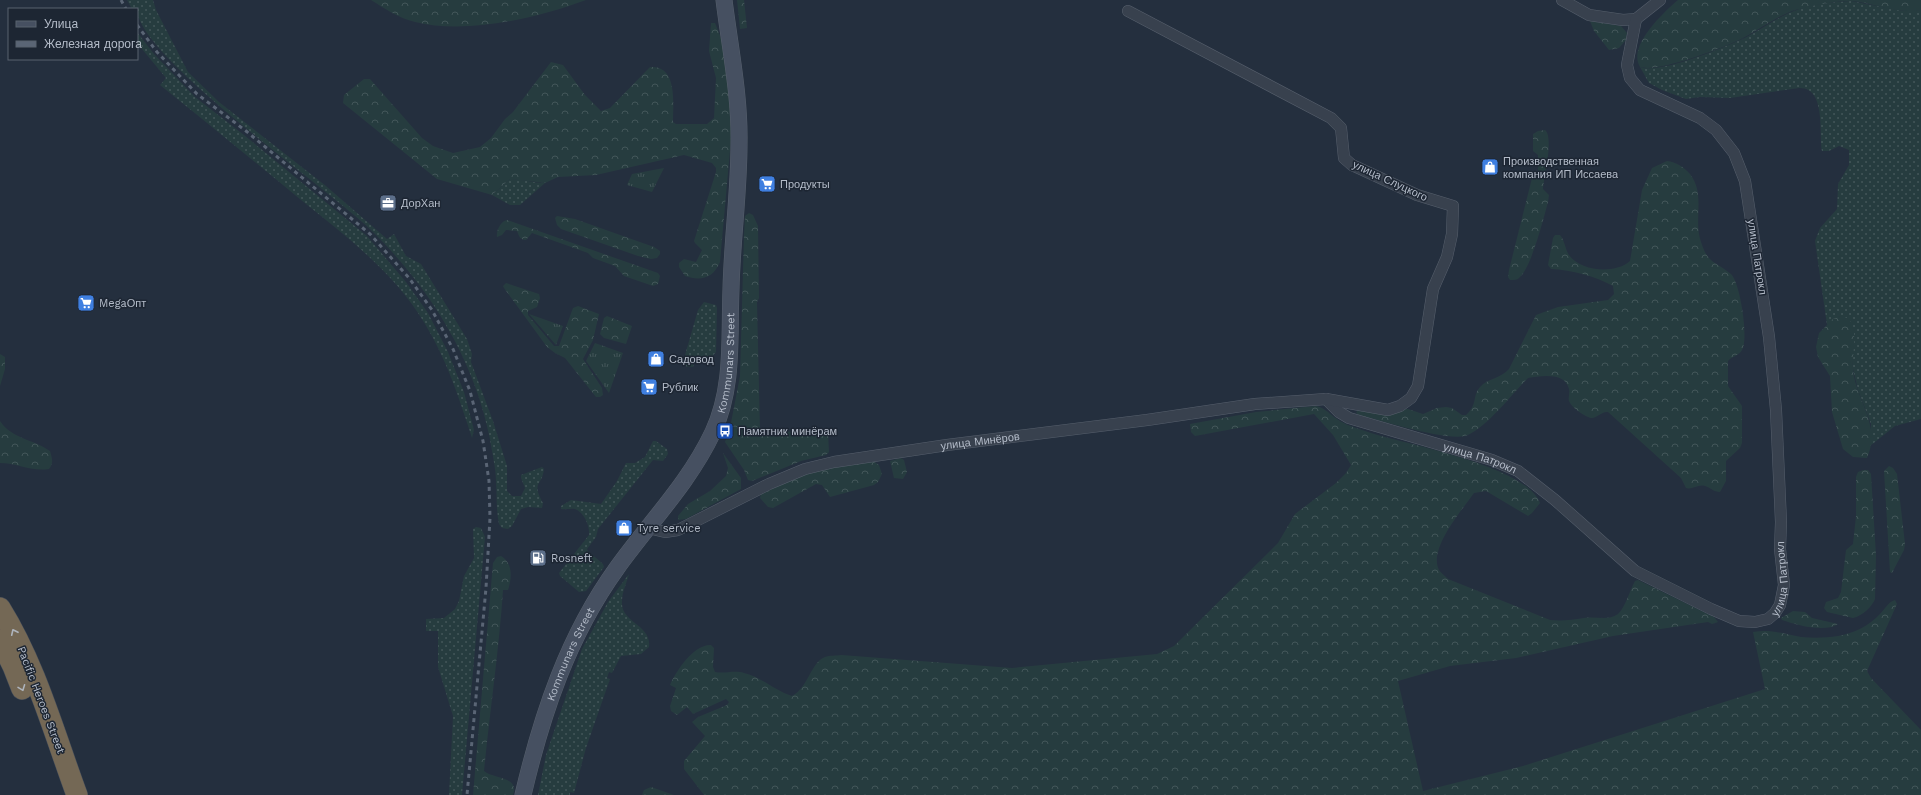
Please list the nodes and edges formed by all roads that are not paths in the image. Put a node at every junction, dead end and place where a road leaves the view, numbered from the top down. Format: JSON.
{"nodes":[{"id":1,"x":724,"y":0,"type":"edge"},
{"id":2,"x":1562,"y":0,"type":"edge"},
{"id":3,"x":1660,"y":0,"type":"edge"},
{"id":4,"x":1128,"y":11,"type":"dead end"},
{"id":5,"x":1636,"y":19,"type":"junction"},
{"id":6,"x":1418,"y":386,"type":"joint"},
{"id":7,"x":1326,"y":399,"type":"junction"},
{"id":8,"x":648,"y":528,"type":"junction"},
{"id":9,"x":0,"y":608,"type":"edge"},
{"id":10,"x":0,"y":640,"type":"edge"},
{"id":11,"x":63,"y":795,"type":"edge"},
{"id":12,"x":77,"y":795,"type":"edge"},
{"id":13,"x":523,"y":795,"type":"edge"}],
"edges":[{"from":1,"to":8,"type":"main road","name":"Kommunars Street"},
{"from":2,"to":5,"type":"street"},
{"from":3,"to":5,"type":"street"},
{"from":4,"to":6,"type":"street","name":"улица Слуцкого"},
{"from":5,"to":7,"type":"street","name":"улица Патрокл"},
{"from":6,"to":7,"type":"street","name":"улица Минёров"},
{"from":7,"to":8,"type":"street","name":"улица Минёров"},
{"from":8,"to":13,"type":"main road","name":"Kommunars Street"},
{"from":12,"to":9,"type":"highway","name":"Pacific Heroes Street","one_way":true},
{"from":10,"to":11,"type":"highway","name":"Pacific Heroes Street","one_way":true}]}
